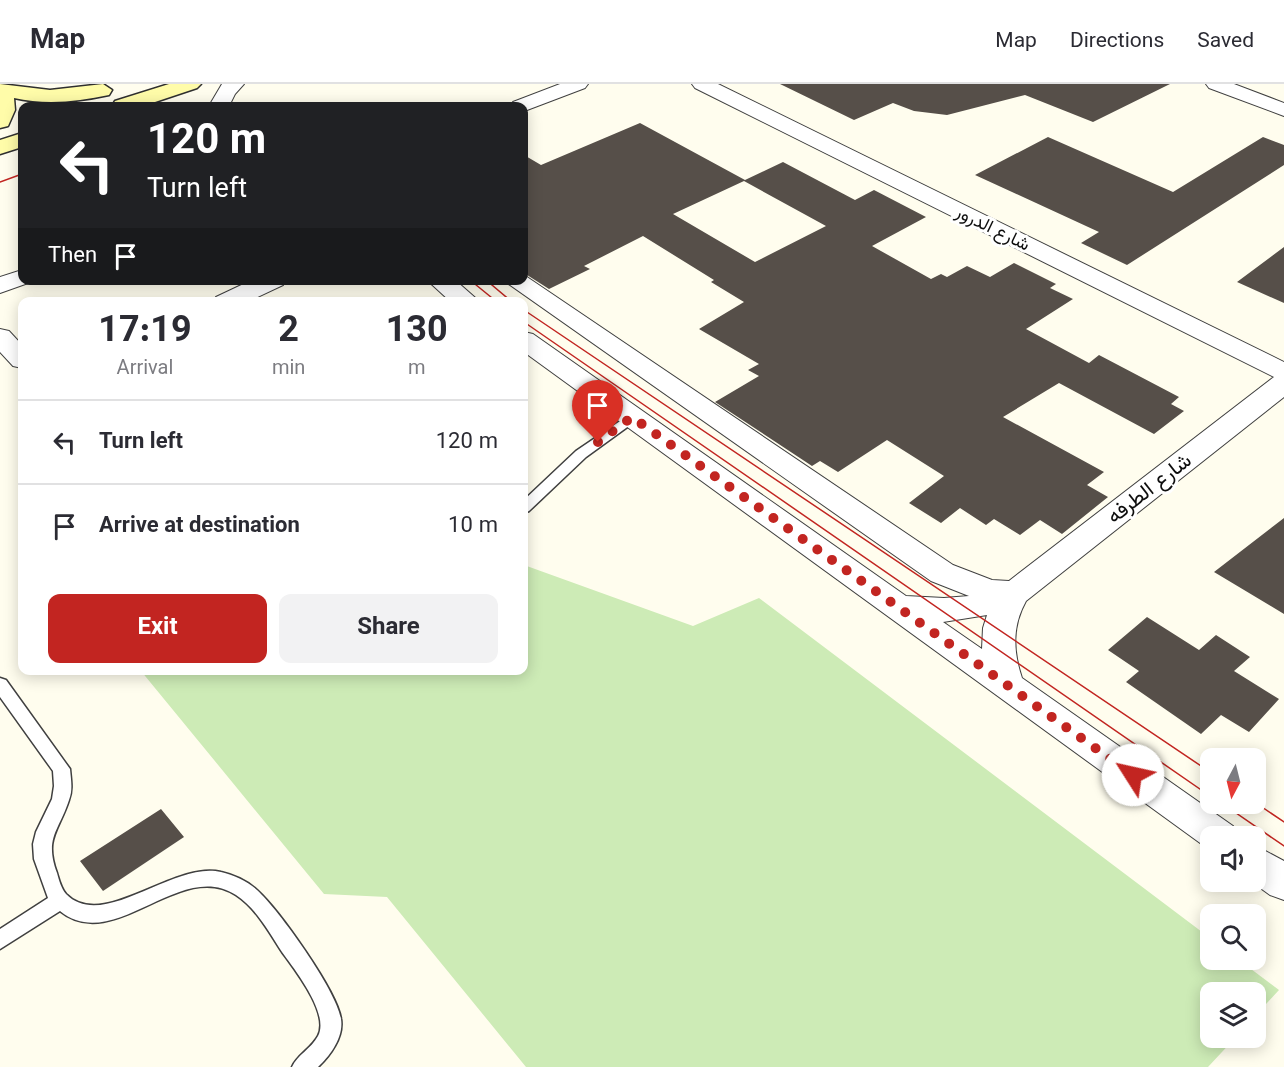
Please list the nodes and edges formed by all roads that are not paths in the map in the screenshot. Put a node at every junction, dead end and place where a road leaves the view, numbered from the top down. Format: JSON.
{"nodes":[{"id":1,"x":189,"y":84,"type":"edge"},
{"id":2,"x":234,"y":84,"type":"edge"},
{"id":3,"x":578,"y":84,"type":"edge"},
{"id":4,"x":702,"y":84,"type":"edge"},
{"id":5,"x":1216,"y":84,"type":"edge"},
{"id":6,"x":111,"y":87,"type":"edge"},
{"id":7,"x":0,"y":89,"type":"edge"},
{"id":8,"x":64,"y":102,"type":"edge"},
{"id":9,"x":135,"y":102,"type":"edge"},
{"id":10,"x":221,"y":102,"type":"edge"},
{"id":11,"x":528,"y":103,"type":"edge"},
{"id":12,"x":1284,"y":110,"type":"edge"},
{"id":13,"x":18,"y":117,"type":"edge"},
{"id":14,"x":0,"y":122,"type":"edge"},
{"id":15,"x":18,"y":141,"type":"edge"},
{"id":16,"x":0,"y":147,"type":"edge"},
{"id":17,"x":18,"y":279,"type":"edge"},
{"id":18,"x":263,"y":285,"type":"edge"},
{"id":19,"x":446,"y":285,"type":"edge"},
{"id":20,"x":522,"y":285,"type":"edge"},
{"id":21,"x":0,"y":286,"type":"edge"},
{"id":22,"x":236,"y":297,"type":"edge"},
{"id":23,"x":461,"y":297,"type":"edge"},
{"id":24,"x":0,"y":337,"type":"edge"},
{"id":25,"x":528,"y":343,"type":"edge"},
{"id":26,"x":18,"y":356,"type":"edge"},
{"id":27,"x":1284,"y":372,"type":"edge"},
{"id":28,"x":1284,"y":382,"type":"edge"},
{"id":29,"x":632,"y":417,"type":"junction"},
{"id":30,"x":528,"y":504,"type":"edge"},
{"id":31,"x":1015,"y":593,"type":"junction"},
{"id":32,"x":897,"y":607,"type":"junction"},
{"id":33,"x":0,"y":684,"type":"edge"},
{"id":34,"x":1008,"y":686,"type":"junction"},
{"id":35,"x":1205,"y":826,"type":"edge"},
{"id":36,"x":1266,"y":870,"type":"edge"},
{"id":37,"x":1284,"y":883,"type":"edge"},
{"id":38,"x":60,"y":900,"type":"junction"},
{"id":39,"x":0,"y":940,"type":"edge"},
{"id":40,"x":302,"y":1067,"type":"edge"}],
"edges":[{"from":1,"to":9,"type":"street"},
{"from":2,"to":10,"type":"street"},
{"from":3,"to":11,"type":"street"},
{"from":4,"to":27,"type":"street","name":"شارع الدرور"},
{"from":5,"to":12,"type":"street"},
{"from":6,"to":7,"type":"street"},
{"from":6,"to":8,"type":"street"},
{"from":7,"to":14,"type":"street"},
{"from":13,"to":14,"type":"street"},
{"from":15,"to":16,"type":"street"},
{"from":17,"to":21,"type":"street"},
{"from":18,"to":22,"type":"street"},
{"from":19,"to":23,"type":"street"},
{"from":20,"to":31,"type":"street"},
{"from":24,"to":26,"type":"street"},
{"from":25,"to":29,"type":"street"},
{"from":28,"to":31,"type":"street","name":"شارع الطرفه"},
{"from":29,"to":30,"type":"lane"},
{"from":29,"to":32,"type":"street"},
{"from":31,"to":32,"type":"street","name":"شارع الطرفه"},
{"from":31,"to":34,"type":"street","name":"شارع الطرفه"},
{"from":32,"to":34,"type":"street"},
{"from":33,"to":38,"type":"lane"},
{"from":34,"to":35,"type":"street"},
{"from":36,"to":37,"type":"street"},
{"from":38,"to":39,"type":"lane"},
{"from":38,"to":40,"type":"lane"}]}
